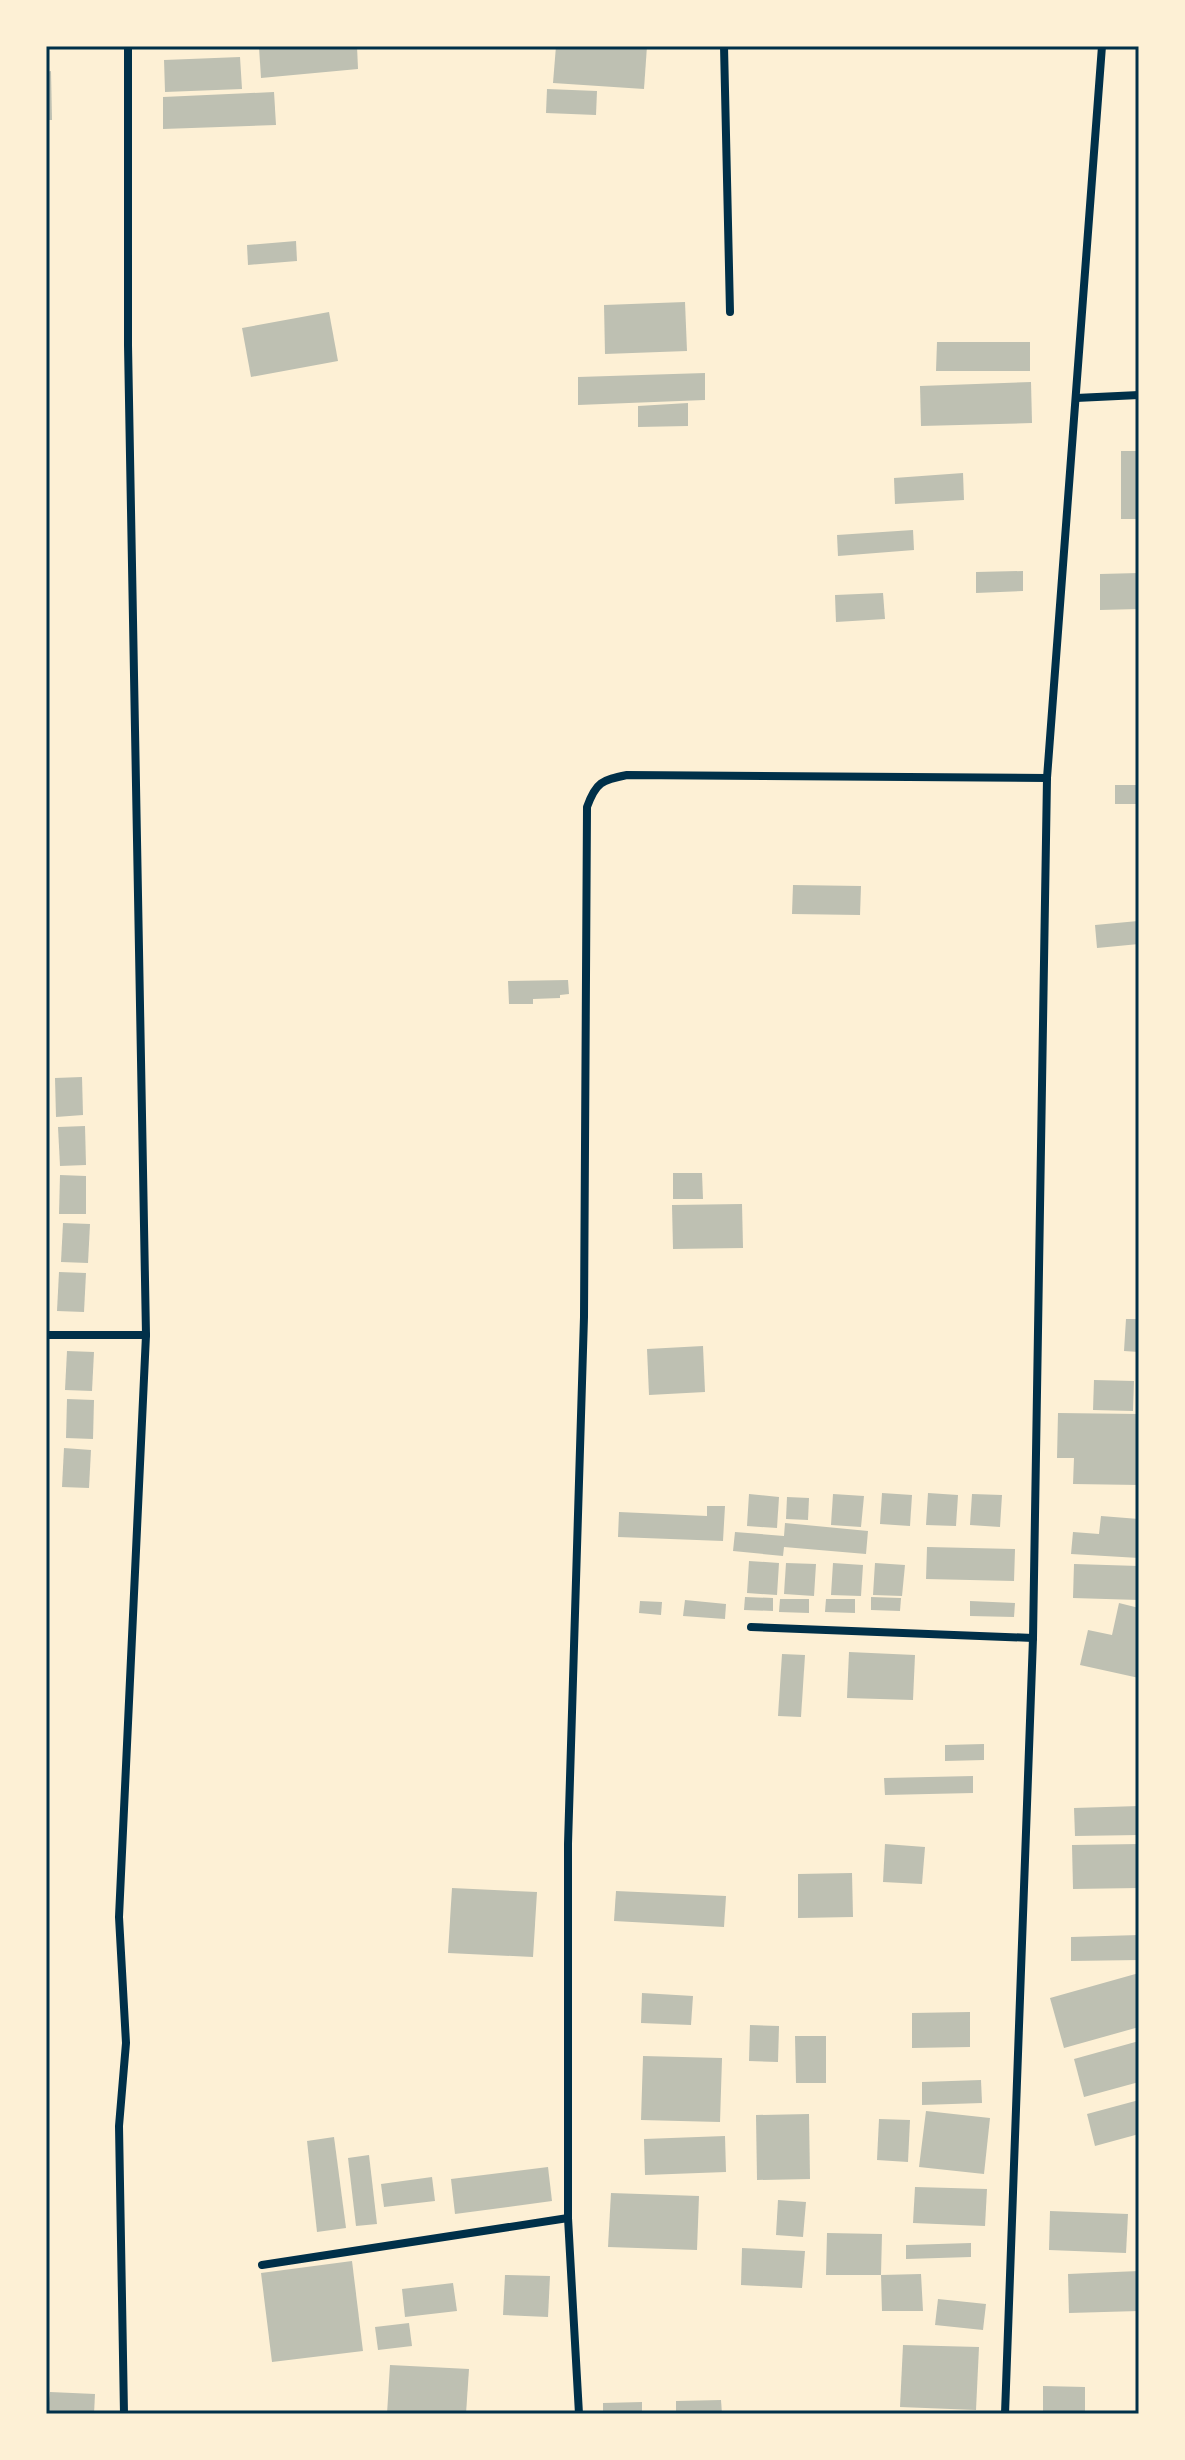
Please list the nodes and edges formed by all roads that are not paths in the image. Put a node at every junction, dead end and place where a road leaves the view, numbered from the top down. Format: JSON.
{"nodes":[{"id":1,"x":128,"y":46,"type":"edge"},
{"id":2,"x":724,"y":46,"type":"edge"},
{"id":3,"x":1102,"y":46,"type":"edge"},
{"id":4,"x":730,"y":312,"type":"dead end"},
{"id":5,"x":1139,"y":395,"type":"edge"},
{"id":6,"x":1076,"y":398,"type":"junction"},
{"id":7,"x":1047,"y":778,"type":"junction"},
{"id":8,"x":46,"y":1335,"type":"edge"},
{"id":9,"x":146,"y":1335,"type":"junction"},
{"id":10,"x":751,"y":1627,"type":"dead end"},
{"id":11,"x":1033,"y":1638,"type":"junction"},
{"id":12,"x":568,"y":2218,"type":"junction"},
{"id":13,"x":262,"y":2265,"type":"dead end"},
{"id":14,"x":124,"y":2414,"type":"edge"},
{"id":15,"x":579,"y":2414,"type":"edge"},
{"id":16,"x":1005,"y":2414,"type":"edge"}],
"edges":[{"from":1,"to":9,"type":"street"},
{"from":2,"to":4,"type":"street"},
{"from":3,"to":6,"type":"street"},
{"from":5,"to":6,"type":"street"},
{"from":6,"to":7,"type":"street"},
{"from":7,"to":11,"type":"street"},
{"from":7,"to":12,"type":"street"},
{"from":8,"to":9,"type":"street"},
{"from":9,"to":14,"type":"street"},
{"from":10,"to":11,"type":"street"},
{"from":11,"to":16,"type":"street"},
{"from":12,"to":13,"type":"street"},
{"from":12,"to":15,"type":"street"}]}
